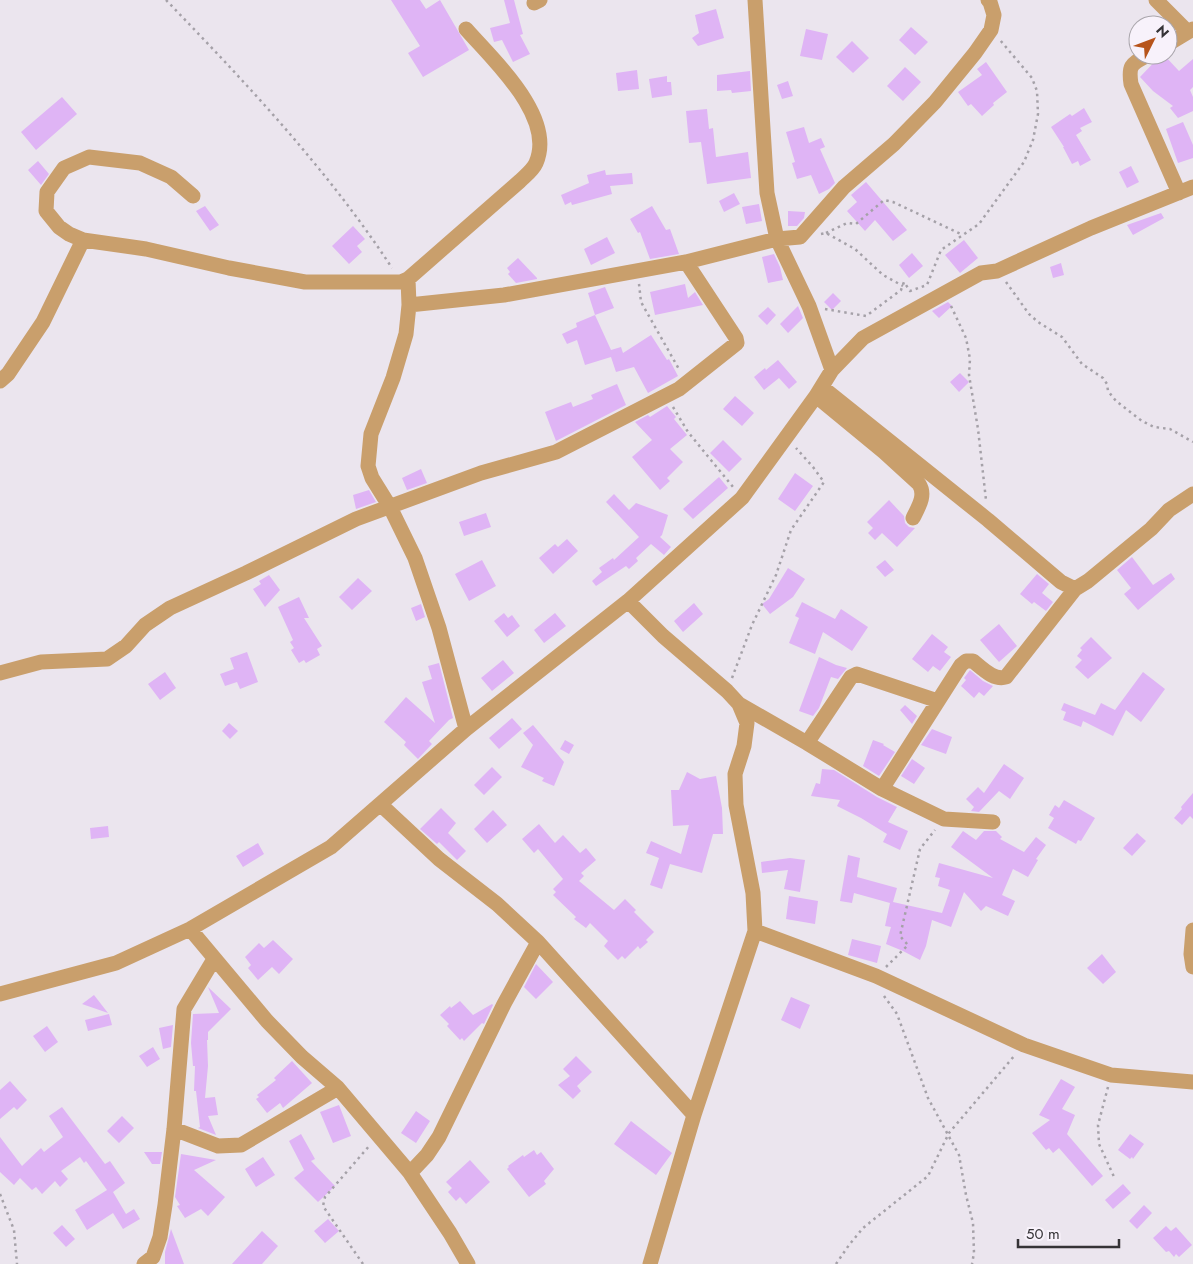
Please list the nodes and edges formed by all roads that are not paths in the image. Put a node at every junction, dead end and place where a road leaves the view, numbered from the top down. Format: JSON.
{"nodes":[{"id":1,"x":755,"y":0,"type":"edge"},
{"id":2,"x":988,"y":0,"type":"edge"},
{"id":3,"x":1156,"y":0,"type":"edge"},
{"id":4,"x":466,"y":29,"type":"dead end"},
{"id":5,"x":1191,"y":30,"type":"edge"},
{"id":6,"x":1178,"y":38,"type":"edge"},
{"id":7,"x":1132,"y":65,"type":"edge"},
{"id":8,"x":1186,"y":190,"type":"edge"},
{"id":9,"x":193,"y":196,"type":"dead end"},
{"id":10,"x":777,"y":239,"type":"junction"},
{"id":11,"x":83,"y":240,"type":"junction"},
{"id":12,"x":686,"y":262,"type":"junction"},
{"id":13,"x":405,"y":280,"type":"junction"},
{"id":14,"x":409,"y":305,"type":"junction"},
{"id":15,"x":832,"y":370,"type":"junction"},
{"id":16,"x":0,"y":381,"type":"edge"},
{"id":17,"x":819,"y":392,"type":"junction"},
{"id":18,"x":1193,"y":494,"type":"edge"},
{"id":19,"x":390,"y":507,"type":"junction"},
{"id":20,"x":914,"y":518,"type":"dead end"},
{"id":21,"x":1075,"y":589,"type":"junction"},
{"id":22,"x":628,"y":601,"type":"junction"},
{"id":23,"x":0,"y":673,"type":"edge"},
{"id":24,"x":938,"y":701,"type":"junction"},
{"id":25,"x":739,"y":704,"type":"junction"},
{"id":26,"x":466,"y":729,"type":"junction"},
{"id":27,"x":808,"y":743,"type":"junction"},
{"id":28,"x":882,"y":789,"type":"junction"},
{"id":29,"x":380,"y":804,"type":"junction"},
{"id":30,"x":993,"y":822,"type":"dead end"},
{"id":31,"x":190,"y":929,"type":"junction"},
{"id":32,"x":1193,"y":930,"type":"edge"},
{"id":33,"x":755,"y":931,"type":"junction"},
{"id":34,"x":538,"y":942,"type":"junction"},
{"id":35,"x":214,"y":959,"type":"junction"},
{"id":36,"x":1193,"y":967,"type":"edge"},
{"id":37,"x":0,"y":994,"type":"edge"},
{"id":38,"x":1193,"y":1082,"type":"edge"},
{"id":39,"x":338,"y":1088,"type":"junction"},
{"id":40,"x":694,"y":1115,"type":"junction"},
{"id":41,"x":174,"y":1129,"type":"junction"},
{"id":42,"x":410,"y":1173,"type":"junction"},
{"id":43,"x":144,"y":1264,"type":"edge"},
{"id":44,"x":468,"y":1264,"type":"edge"},
{"id":45,"x":650,"y":1264,"type":"edge"}],
"edges":[{"from":1,"to":10,"type":"street"},
{"from":2,"to":10,"type":"street"},
{"from":3,"to":5,"type":"street"},
{"from":4,"to":13,"type":"street"},
{"from":5,"to":6,"type":"street"},
{"from":7,"to":8,"type":"street"},
{"from":8,"to":15,"type":"street"},
{"from":9,"to":11,"type":"street"},
{"from":10,"to":12,"type":"street"},
{"from":10,"to":15,"type":"street"},
{"from":11,"to":13,"type":"street"},
{"from":11,"to":16,"type":"street"},
{"from":12,"to":14,"type":"street"},
{"from":12,"to":19,"type":"street"},
{"from":13,"to":14,"type":"street"},
{"from":14,"to":19,"type":"street"},
{"from":15,"to":17,"type":"street"},
{"from":17,"to":20,"type":"street"},
{"from":17,"to":21,"type":"street"},
{"from":17,"to":22,"type":"street"},
{"from":18,"to":21,"type":"street"},
{"from":19,"to":23,"type":"street"},
{"from":19,"to":26,"type":"street"},
{"from":21,"to":24,"type":"street"},
{"from":22,"to":25,"type":"street"},
{"from":22,"to":26,"type":"street"},
{"from":24,"to":27,"type":"street"},
{"from":24,"to":28,"type":"street"},
{"from":25,"to":27,"type":"street"},
{"from":25,"to":33,"type":"street"},
{"from":26,"to":29,"type":"street"},
{"from":27,"to":28,"type":"street"},
{"from":28,"to":30,"type":"street"},
{"from":29,"to":31,"type":"street"},
{"from":29,"to":34,"type":"street"},
{"from":31,"to":35,"type":"street"},
{"from":31,"to":37,"type":"street"},
{"from":32,"to":36,"type":"street"},
{"from":33,"to":38,"type":"street"},
{"from":33,"to":40,"type":"street"},
{"from":34,"to":40,"type":"street"},
{"from":34,"to":42,"type":"street"},
{"from":35,"to":39,"type":"street"},
{"from":35,"to":41,"type":"street"},
{"from":39,"to":41,"type":"street"},
{"from":39,"to":42,"type":"street"},
{"from":40,"to":45,"type":"street"},
{"from":41,"to":43,"type":"street"},
{"from":42,"to":44,"type":"street"}]}
